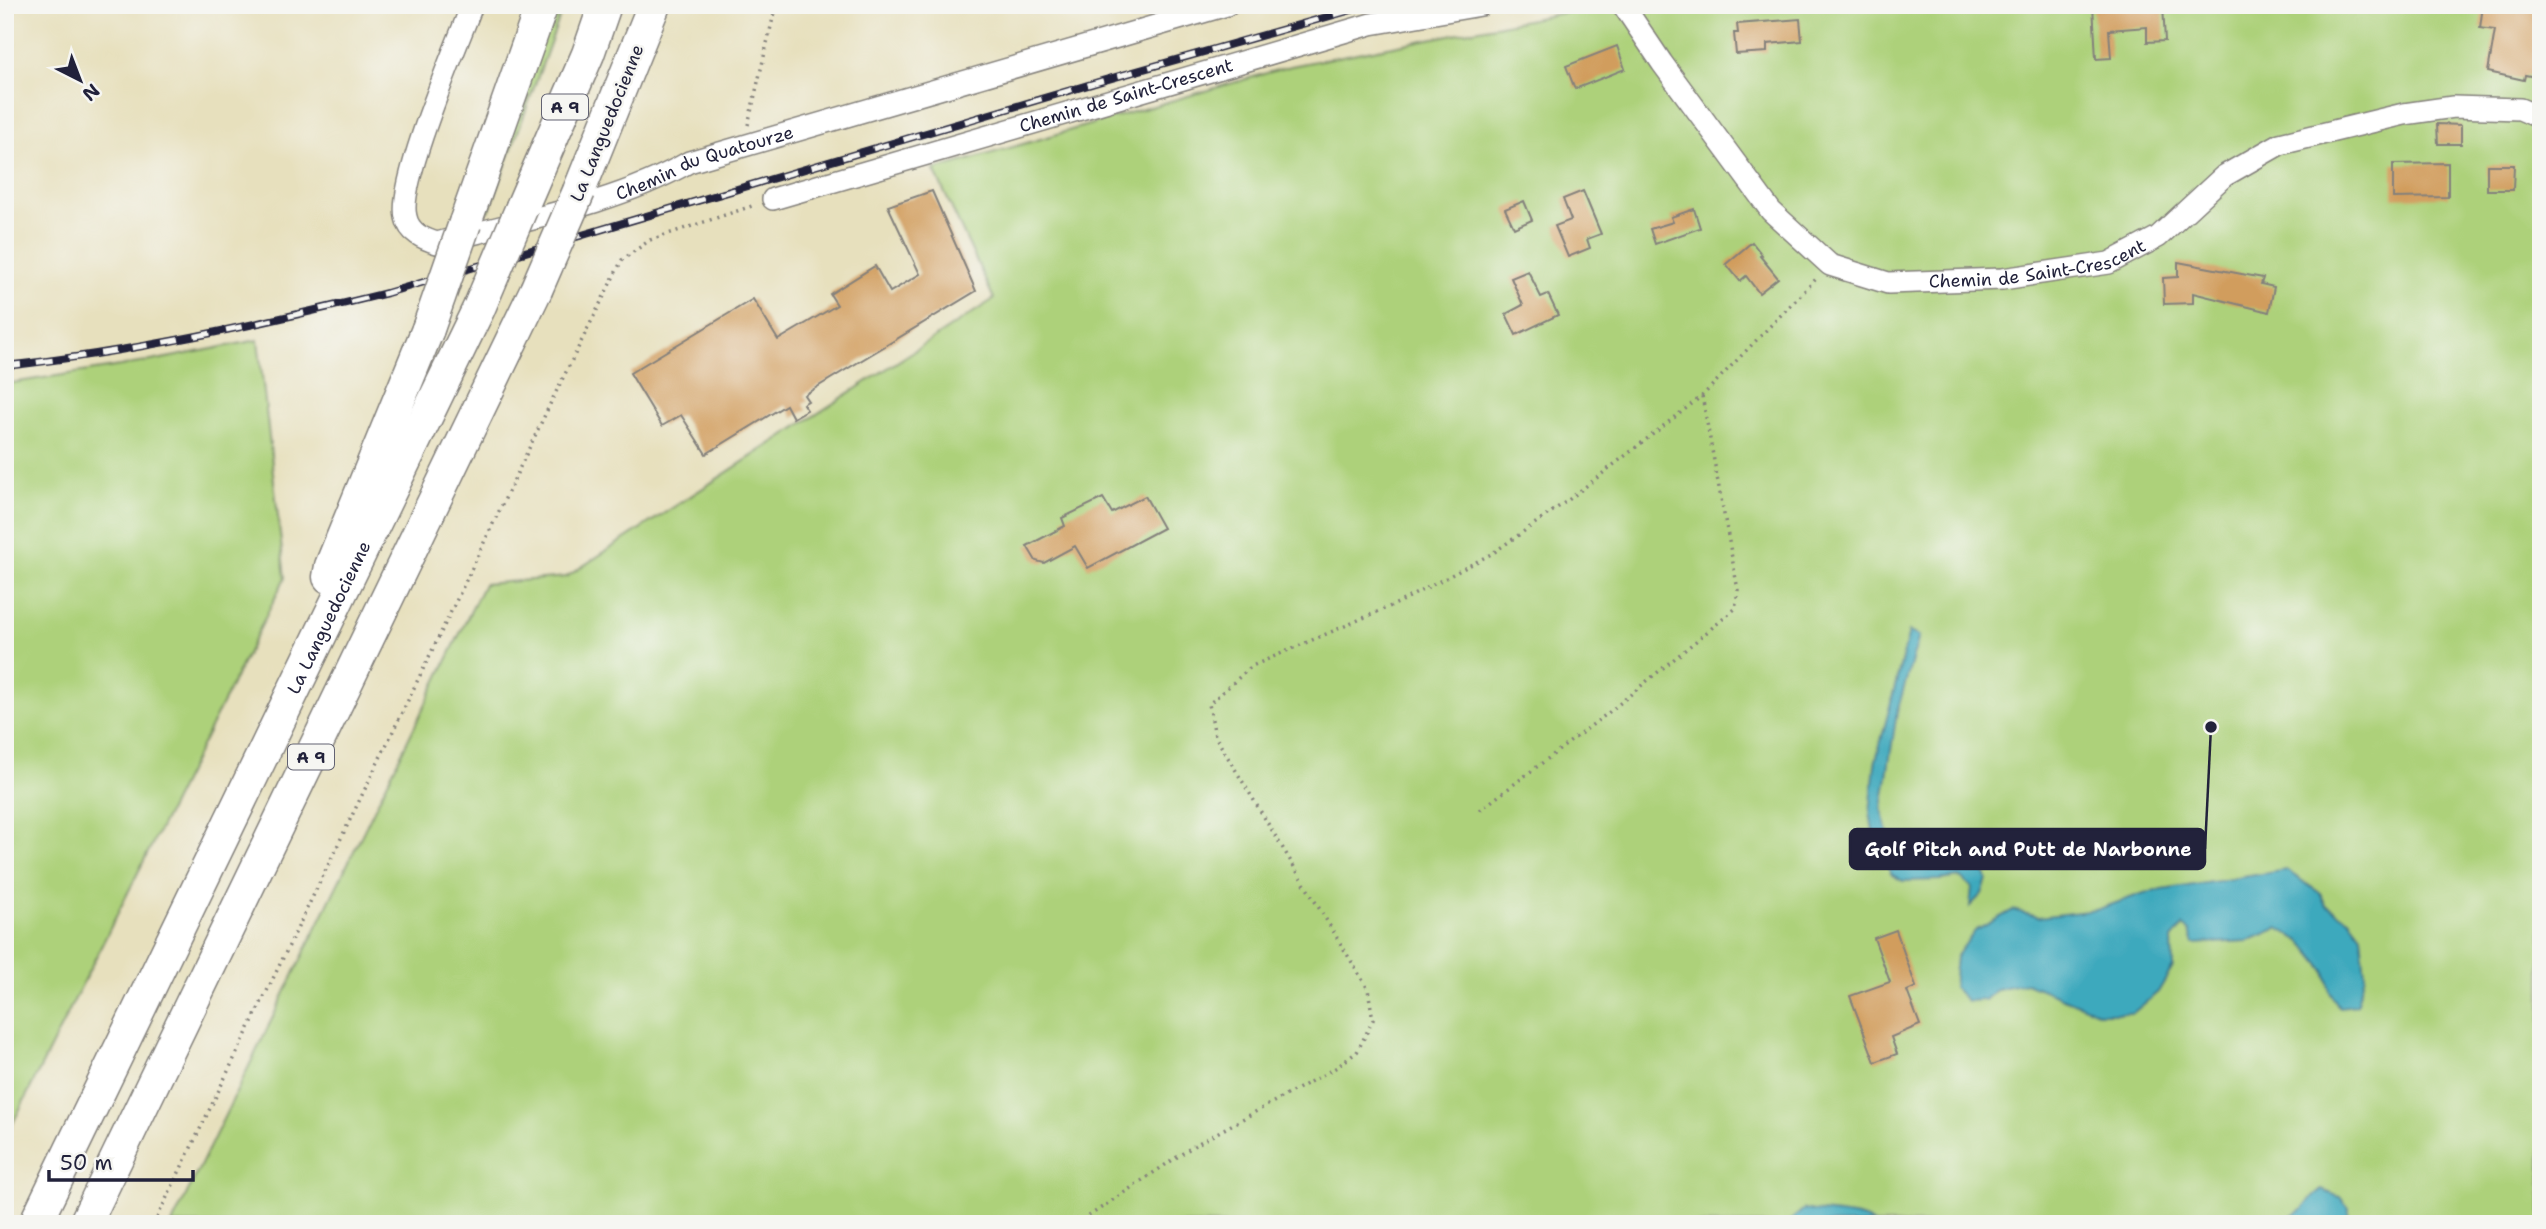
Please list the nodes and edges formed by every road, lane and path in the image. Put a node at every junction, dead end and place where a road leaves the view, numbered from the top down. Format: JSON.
{"nodes":[{"id":1,"x":472,"y":5,"type":"edge"},
{"id":2,"x":542,"y":5,"type":"edge"},
{"id":3,"x":605,"y":5,"type":"edge"},
{"id":4,"x":654,"y":5,"type":"edge"},
{"id":5,"x":776,"y":5,"type":"edge"},
{"id":6,"x":1227,"y":5,"type":"edge"},
{"id":7,"x":1481,"y":5,"type":"edge"},
{"id":8,"x":1623,"y":5,"type":"edge"},
{"id":9,"x":2541,"y":118,"type":"edge"},
{"id":10,"x":748,"y":145,"type":"junction"},
{"id":11,"x":774,"y":198,"type":"joint"},
{"id":12,"x":1830,"y":265,"type":"junction"},
{"id":13,"x":1702,"y":396,"type":"junction"},
{"id":14,"x":317,"y":640,"type":"junction"},
{"id":15,"x":1480,"y":810,"type":"dead end"},
{"id":16,"x":35,"y":1224,"type":"edge"},
{"id":17,"x":85,"y":1224,"type":"edge"},
{"id":18,"x":154,"y":1224,"type":"edge"},
{"id":19,"x":1077,"y":1224,"type":"edge"}],
"edges":[{"from":1,"to":10,"type":"street","name":"Chemin du Quatourze"},
{"from":2,"to":14,"type":"highway","bridge":true},
{"from":3,"to":14,"type":"highway","name":"La Languedocienne","number":"A 9","bridge":true},
{"from":4,"to":17,"type":"highway","name":"La Languedocienne","number":"A 9","bridge":true},
{"from":5,"to":10,"type":"path"},
{"from":6,"to":10,"type":"street","name":"Chemin du Quatourze"},
{"from":7,"to":11,"type":"street","name":"Chemin de Saint-Crescent"},
{"from":8,"to":12,"type":"street","name":"Chemin de Saint-Crescent"},
{"from":9,"to":12,"type":"street","name":"Chemin de Saint-Crescent"},
{"from":11,"to":18,"type":"path"},
{"from":12,"to":13,"type":"path"},
{"from":13,"to":15,"type":"path"},
{"from":13,"to":19,"type":"path"},
{"from":14,"to":16,"type":"highway","name":"La Languedocienne","number":"A 9"}]}
